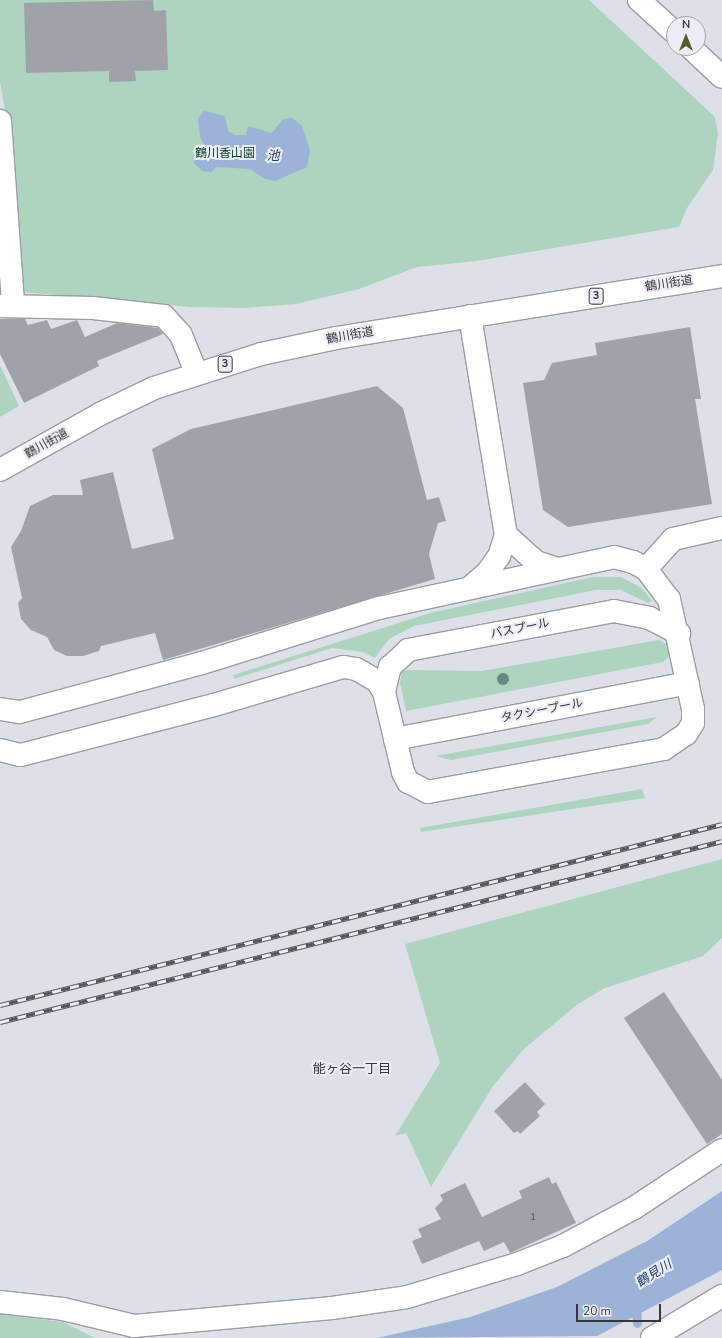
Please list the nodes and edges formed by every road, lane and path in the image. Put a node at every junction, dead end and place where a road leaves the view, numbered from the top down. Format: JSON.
{"nodes":[{"id":1,"x":639,"y":0,"type":"edge"},
{"id":2,"x":666,"y":25,"type":"edge"},
{"id":3,"x":700,"y":56,"type":"edge"},
{"id":4,"x":722,"y":77,"type":"edge"},
{"id":5,"x":0,"y":121,"type":"edge"},
{"id":6,"x":2,"y":181,"type":"edge"},
{"id":7,"x":722,"y":276,"type":"edge"},
{"id":8,"x":6,"y":305,"type":"edge"},
{"id":9,"x":470,"y":316,"type":"junction"},
{"id":10,"x":196,"y":372,"type":"junction"},
{"id":11,"x":0,"y":470,"type":"edge"},
{"id":12,"x":722,"y":528,"type":"edge"},
{"id":13,"x":506,"y":535,"type":"junction"},
{"id":14,"x":556,"y":568,"type":"junction"},
{"id":15,"x":646,"y":569,"type":"junction"},
{"id":16,"x":472,"y":586,"type":"junction"},
{"id":17,"x":679,"y":633,"type":"junction"},
{"id":18,"x":688,"y":683,"type":"junction"},
{"id":19,"x":384,"y":692,"type":"junction"},
{"id":20,"x":0,"y":709,"type":"edge"},
{"id":21,"x":395,"y":739,"type":"junction"},
{"id":22,"x":0,"y":750,"type":"edge"},
{"id":23,"x":722,"y":1150,"type":"edge"},
{"id":24,"x":722,"y":1296,"type":"edge"},
{"id":25,"x":0,"y":1302,"type":"edge"},
{"id":26,"x":147,"y":1332,"type":"edge"},
{"id":27,"x":652,"y":1338,"type":"edge"}],
"edges":[{"from":1,"to":2,"type":"street"},
{"from":3,"to":4,"type":"street"},
{"from":5,"to":6,"type":"street"},
{"from":6,"to":8,"type":"street"},
{"from":7,"to":9,"type":"street","name":"鶴川街道","number":"3"},
{"from":8,"to":10,"type":"street"},
{"from":9,"to":10,"type":"street","name":"鶴川街道","number":"3"},
{"from":9,"to":13,"type":"street"},
{"from":10,"to":11,"type":"street","name":"鶴川街道","number":"3"},
{"from":12,"to":15,"type":"street"},
{"from":13,"to":14,"type":"street"},
{"from":13,"to":16,"type":"street"},
{"from":14,"to":15,"type":"street"},
{"from":14,"to":16,"type":"street"},
{"from":15,"to":17,"type":"street"},
{"from":16,"to":20,"type":"street"},
{"from":17,"to":18,"type":"street"},
{"from":17,"to":19,"type":"street","name":"バスプール"},
{"from":18,"to":21,"type":"street","name":"タクシープール"},
{"from":18,"to":21,"type":"street"},
{"from":19,"to":21,"type":"street"},
{"from":19,"to":22,"type":"street"},
{"from":23,"to":26,"type":"street"},
{"from":24,"to":27,"type":"street"},
{"from":25,"to":26,"type":"street"}]}
